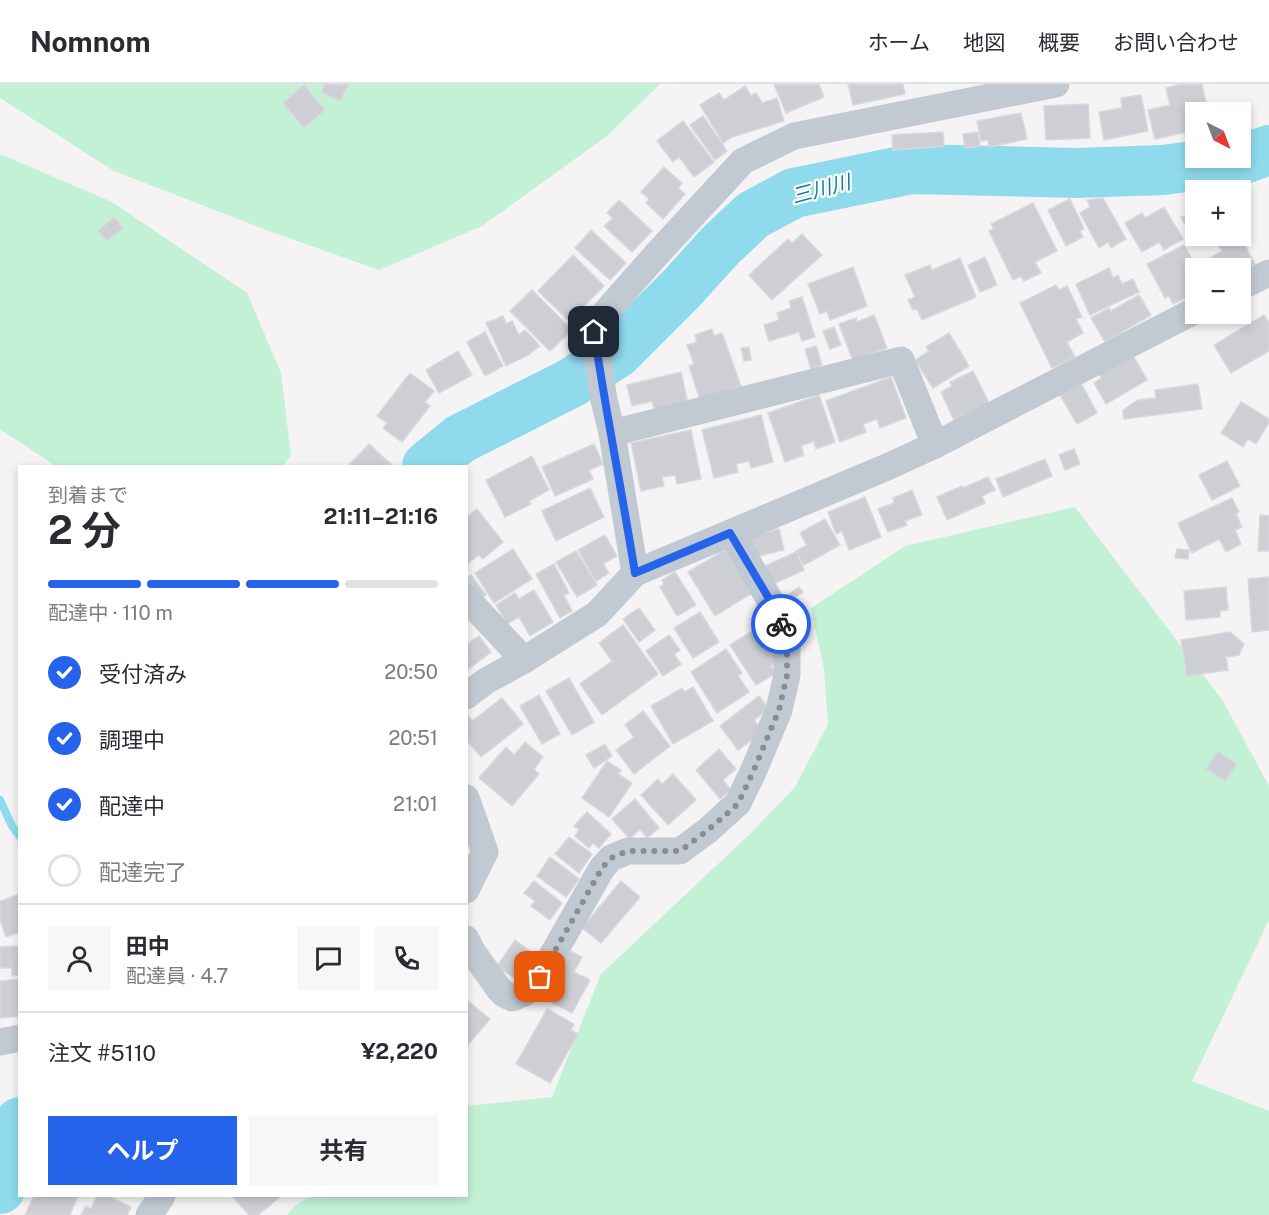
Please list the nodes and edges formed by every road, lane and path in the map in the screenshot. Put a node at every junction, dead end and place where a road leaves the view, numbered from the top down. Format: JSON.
{"nodes":[{"id":1,"x":1056,"y":84,"type":"edge"},
{"id":2,"x":988,"y":90,"type":"edge"},
{"id":3,"x":1269,"y":273,"type":"edge"},
{"id":4,"x":1251,"y":282,"type":"edge"},
{"id":5,"x":1185,"y":316,"type":"edge"},
{"id":6,"x":612,"y":433,"type":"junction"},
{"id":7,"x":935,"y":445,"type":"junction"},
{"id":8,"x":730,"y":533,"type":"junction"},
{"id":9,"x":635,"y":573,"type":"junction"},
{"id":10,"x":468,"y":600,"type":"edge"},
{"id":11,"x":524,"y":660,"type":"junction"},
{"id":12,"x":468,"y":694,"type":"edge"},
{"id":13,"x":468,"y":804,"type":"edge"},
{"id":14,"x":468,"y":886,"type":"edge"},
{"id":15,"x":468,"y":943,"type":"edge"},
{"id":16,"x":161,"y":1197,"type":"edge"},
{"id":17,"x":149,"y":1215,"type":"edge"}],
"edges":[{"from":1,"to":2,"type":"street"},
{"from":2,"to":6,"type":"street"},
{"from":3,"to":4,"type":"street"},
{"from":5,"to":7,"type":"street"},
{"from":6,"to":7,"type":"street"},
{"from":6,"to":9,"type":"street"},
{"from":7,"to":8,"type":"street"},
{"from":8,"to":9,"type":"street"},
{"from":8,"to":15,"type":"street"},
{"from":9,"to":11,"type":"street"},
{"from":10,"to":11,"type":"street"},
{"from":11,"to":12,"type":"street"},
{"from":13,"to":14,"type":"street"},
{"from":16,"to":17,"type":"street"}]}
